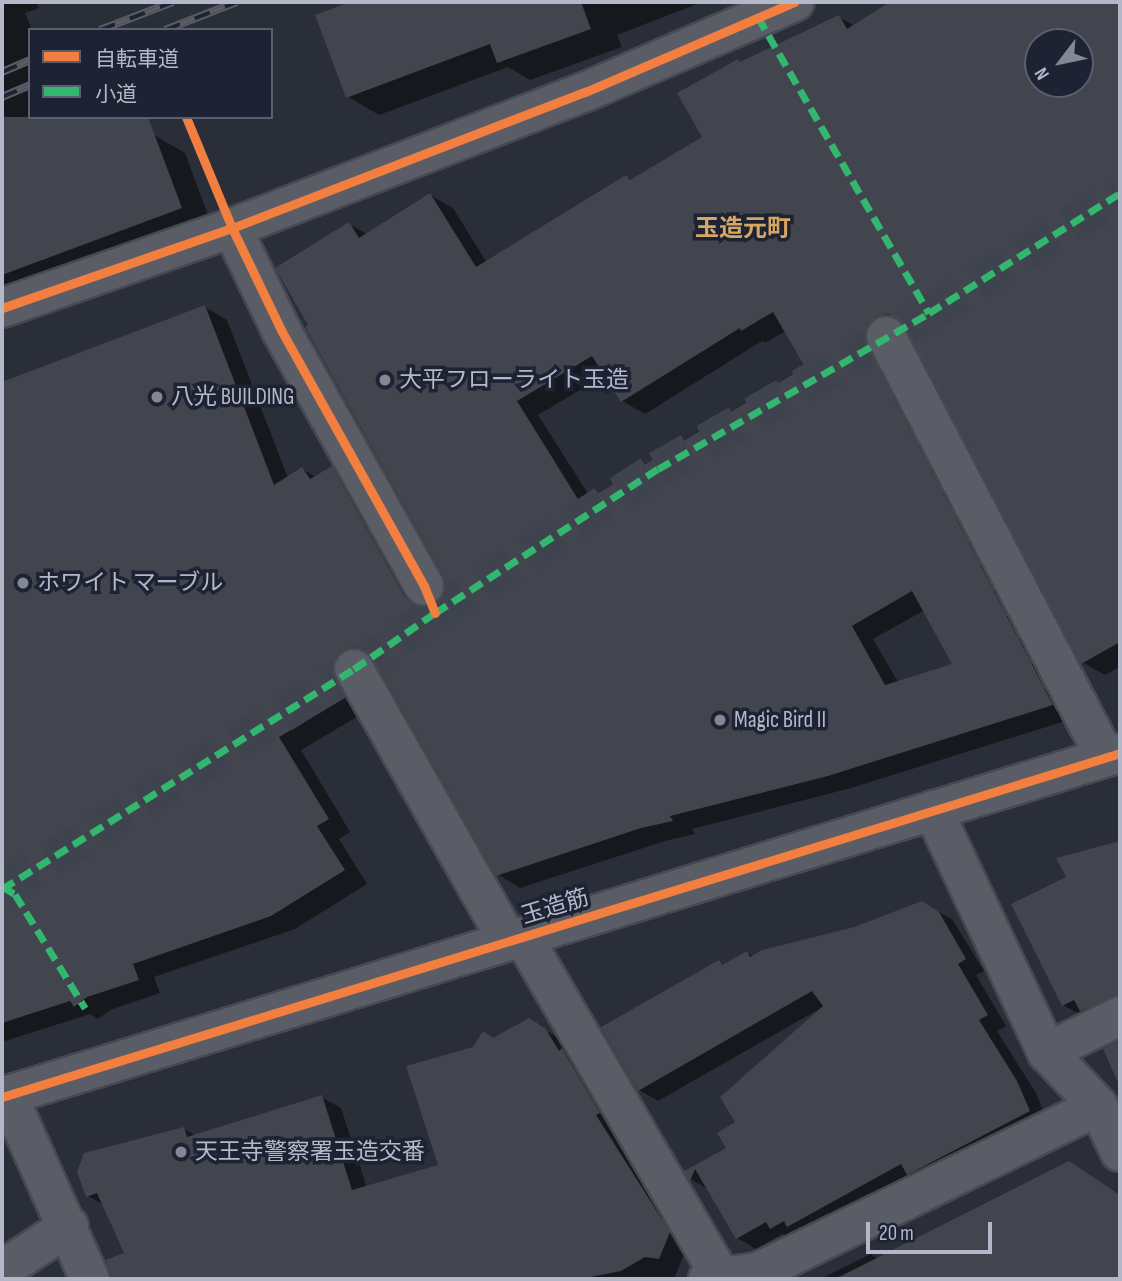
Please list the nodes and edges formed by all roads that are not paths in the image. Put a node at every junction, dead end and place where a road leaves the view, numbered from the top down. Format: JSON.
{"nodes":[{"id":1,"x":794,"y":2,"type":"edge"},
{"id":2,"x":232,"y":228,"type":"junction"},
{"id":3,"x":2,"y":308,"type":"edge"},
{"id":4,"x":887,"y":336,"type":"dead end"},
{"id":5,"x":424,"y":586,"type":"tunnel mouth"},
{"id":6,"x":354,"y":669,"type":"dead end"},
{"id":7,"x":1113,"y":755,"type":"edge"},
{"id":8,"x":933,"y":810,"type":"junction"},
{"id":9,"x":516,"y":939,"type":"junction"},
{"id":10,"x":1120,"y":1016,"type":"edge"},
{"id":11,"x":1047,"y":1052,"type":"junction"},
{"id":12,"x":5,"y":1097,"type":"edge"},
{"id":13,"x":1098,"y":1105,"type":"junction"},
{"id":14,"x":1120,"y":1152,"type":"edge"},
{"id":15,"x":69,"y":1226,"type":"junction"},
{"id":16,"x":2,"y":1270,"type":"edge"},
{"id":17,"x":90,"y":1279,"type":"edge"},
{"id":18,"x":717,"y":1279,"type":"edge"}],
"edges":[{"from":1,"to":2,"type":"street"},
{"from":2,"to":3,"type":"street"},
{"from":2,"to":5,"type":"street"},
{"from":4,"to":7,"type":"street"},
{"from":6,"to":9,"type":"street"},
{"from":7,"to":8,"type":"street","name":"玉造筋"},
{"from":8,"to":9,"type":"street","name":"玉造筋"},
{"from":8,"to":11,"type":"street"},
{"from":9,"to":12,"type":"street","name":"玉造筋"},
{"from":9,"to":18,"type":"street"},
{"from":10,"to":11,"type":"street"},
{"from":11,"to":13,"type":"street"},
{"from":12,"to":15,"type":"street"},
{"from":13,"to":14,"type":"street"},
{"from":13,"to":18,"type":"street"},
{"from":15,"to":16,"type":"street"},
{"from":15,"to":17,"type":"street"}]}
